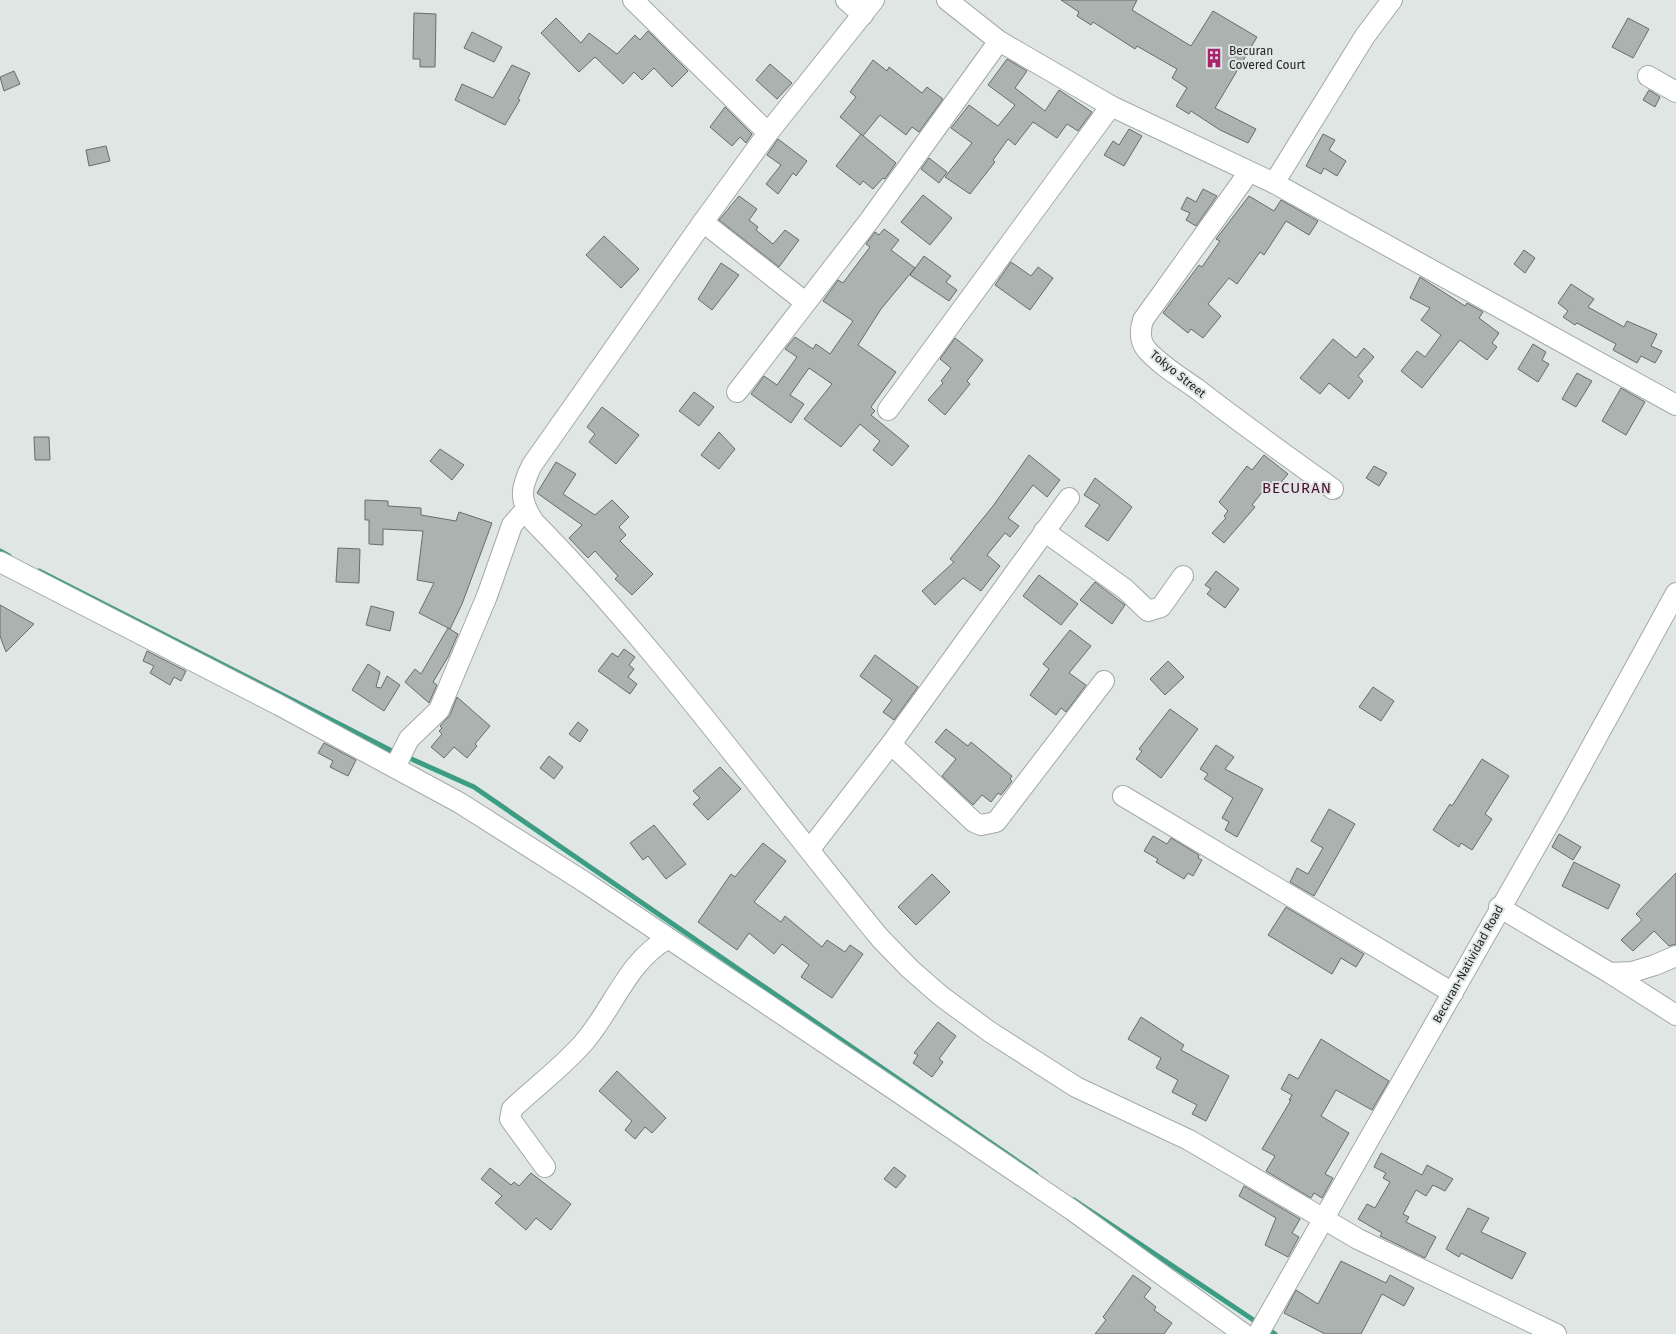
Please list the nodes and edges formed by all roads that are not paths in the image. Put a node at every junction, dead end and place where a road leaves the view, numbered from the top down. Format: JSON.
{"nodes":[{"id":1,"x":633,"y":0,"type":"edge"},
{"id":2,"x":846,"y":0,"type":"edge"},
{"id":3,"x":947,"y":0,"type":"edge"},
{"id":4,"x":1392,"y":0,"type":"edge"},
{"id":5,"x":868,"y":8,"type":"edge"},
{"id":6,"x":999,"y":41,"type":"junction"},
{"id":7,"x":1648,"y":76,"type":"dead end"},
{"id":8,"x":1676,"y":92,"type":"edge"},
{"id":9,"x":1111,"y":106,"type":"junction"},
{"id":10,"x":768,"y":133,"type":"junction"},
{"id":11,"x":1249,"y":172,"type":"junction"},
{"id":12,"x":1274,"y":183,"type":"junction"},
{"id":13,"x":703,"y":222,"type":"junction"},
{"id":14,"x":805,"y":302,"type":"junction"},
{"id":15,"x":737,"y":392,"type":"dead end"},
{"id":16,"x":1676,"y":405,"type":"edge"},
{"id":17,"x":888,"y":410,"type":"dead end"},
{"id":18,"x":1333,"y":489,"type":"dead end"},
{"id":19,"x":1070,"y":498,"type":"dead end"},
{"id":20,"x":526,"y":509,"type":"junction"},
{"id":21,"x":1044,"y":531,"type":"junction"},
{"id":22,"x":0,"y":562,"type":"edge"},
{"id":23,"x":1183,"y":576,"type":"dead end"},
{"id":24,"x":1676,"y":593,"type":"edge"},
{"id":25,"x":1104,"y":681,"type":"dead end"},
{"id":26,"x":891,"y":744,"type":"junction"},
{"id":27,"x":395,"y":767,"type":"junction"},
{"id":28,"x":1123,"y":796,"type":"dead end"},
{"id":29,"x":810,"y":849,"type":"junction"},
{"id":30,"x":1499,"y":907,"type":"junction"},
{"id":31,"x":667,"y":938,"type":"junction"},
{"id":32,"x":1676,"y":956,"type":"edge"},
{"id":33,"x":1610,"y":973,"type":"junction"},
{"id":34,"x":1453,"y":993,"type":"junction"},
{"id":35,"x":1676,"y":1015,"type":"edge"},
{"id":36,"x":545,"y":1167,"type":"dead end"},
{"id":37,"x":1324,"y":1217,"type":"junction"},
{"id":38,"x":1257,"y":1329,"type":"edge"},
{"id":39,"x":1556,"y":1334,"type":"edge"}],
"edges":[{"from":1,"to":10,"type":"street"},
{"from":2,"to":5,"type":"street"},
{"from":3,"to":6,"type":"street"},
{"from":4,"to":12,"type":"street"},
{"from":5,"to":10,"type":"street"},
{"from":6,"to":9,"type":"street"},
{"from":6,"to":14,"type":"street"},
{"from":7,"to":8,"type":"street"},
{"from":9,"to":11,"type":"street"},
{"from":9,"to":17,"type":"street"},
{"from":10,"to":13,"type":"street"},
{"from":11,"to":12,"type":"street"},
{"from":11,"to":18,"type":"street","name":"Tokyo Street"},
{"from":12,"to":16,"type":"street"},
{"from":13,"to":14,"type":"street"},
{"from":13,"to":20,"type":"street"},
{"from":14,"to":15,"type":"street"},
{"from":19,"to":21,"type":"street"},
{"from":20,"to":27,"type":"street"},
{"from":20,"to":29,"type":"street"},
{"from":21,"to":23,"type":"street"},
{"from":21,"to":26,"type":"street"},
{"from":22,"to":27,"type":"street"},
{"from":24,"to":30,"type":"street","name":"Becuran-Natividad Road"},
{"from":25,"to":26,"type":"street"},
{"from":26,"to":29,"type":"street"},
{"from":27,"to":31,"type":"street"},
{"from":28,"to":34,"type":"street"},
{"from":29,"to":37,"type":"street"},
{"from":30,"to":33,"type":"street"},
{"from":30,"to":34,"type":"street","name":"Becuran-Natividad Road"},
{"from":31,"to":36,"type":"street"},
{"from":31,"to":38,"type":"street"},
{"from":32,"to":33,"type":"street"},
{"from":33,"to":35,"type":"street"},
{"from":34,"to":37,"type":"street","name":"Becuran-Natividad Road"},
{"from":37,"to":38,"type":"street","name":"Becuran-Natividad Road"},
{"from":37,"to":39,"type":"street"}]}
